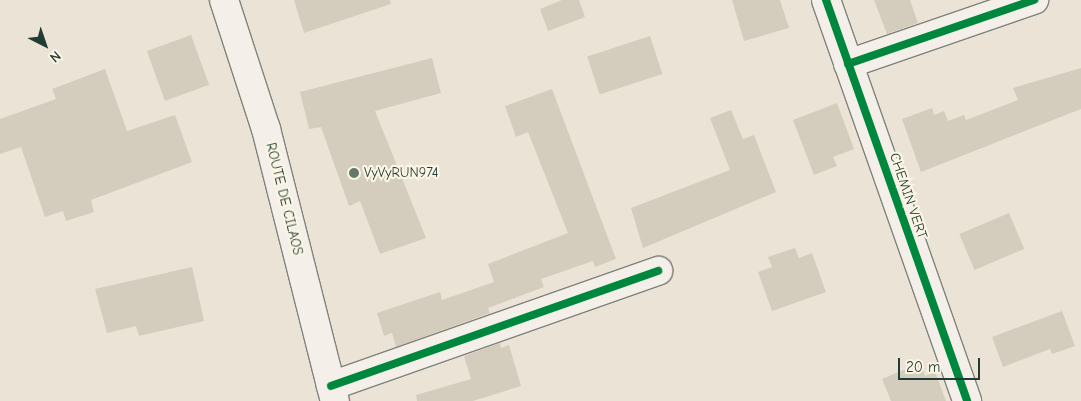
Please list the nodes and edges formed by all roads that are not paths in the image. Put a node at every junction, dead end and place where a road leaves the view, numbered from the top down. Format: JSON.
{"nodes":[{"id":1,"x":224,"y":0,"type":"edge"},
{"id":2,"x":826,"y":0,"type":"edge"},
{"id":3,"x":1034,"y":0,"type":"edge"},
{"id":4,"x":848,"y":64,"type":"junction"},
{"id":5,"x":658,"y":271,"type":"dead end"},
{"id":6,"x":333,"y":393,"type":"edge"},
{"id":7,"x":967,"y":401,"type":"edge"}],
"edges":[{"from":1,"to":6,"type":"street","name":"ROUTE DE CILAOS"},
{"from":2,"to":4,"type":"street","name":"CHEMIN VERT"},
{"from":3,"to":4,"type":"street"},
{"from":4,"to":7,"type":"street","name":"CHEMIN VERT"},
{"from":5,"to":6,"type":"street"}]}
